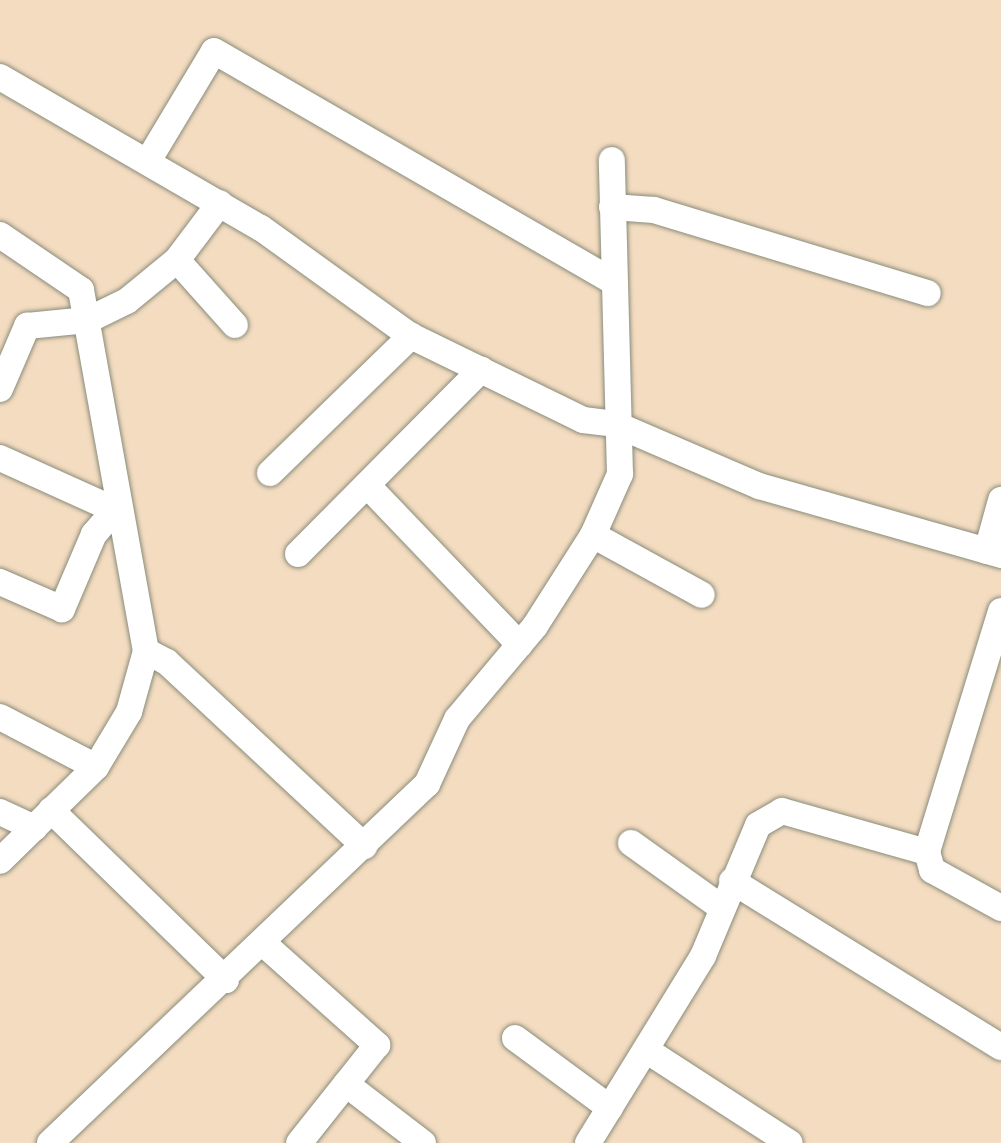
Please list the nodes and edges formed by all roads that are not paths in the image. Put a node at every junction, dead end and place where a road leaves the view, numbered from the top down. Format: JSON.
{"nodes":[{"id":1,"x":0,"y":77,"type":"edge"},
{"id":2,"x":612,"y":160,"type":"dead end"},
{"id":3,"x":148,"y":161,"type":"junction"},
{"id":4,"x":220,"y":203,"type":"junction"},
{"id":5,"x":612,"y":207,"type":"junction"},
{"id":6,"x":0,"y":235,"type":"edge"},
{"id":7,"x":177,"y":260,"type":"junction"},
{"id":8,"x":614,"y":282,"type":"junction"},
{"id":9,"x":928,"y":293,"type":"dead end"},
{"id":10,"x":88,"y":320,"type":"junction"},
{"id":11,"x":235,"y":325,"type":"dead end"},
{"id":12,"x":411,"y":336,"type":"junction"},
{"id":13,"x":481,"y":370,"type":"junction"},
{"id":14,"x":0,"y":389,"type":"edge"},
{"id":15,"x":615,"y":424,"type":"junction"},
{"id":16,"x":0,"y":458,"type":"edge"},
{"id":17,"x":270,"y":473,"type":"dead end"},
{"id":18,"x":367,"y":485,"type":"junction"},
{"id":19,"x":1001,"y":500,"type":"edge"},
{"id":20,"x":115,"y":510,"type":"junction"},
{"id":21,"x":593,"y":535,"type":"junction"},
{"id":22,"x":994,"y":553,"type":"edge"},
{"id":23,"x":298,"y":554,"type":"dead end"},
{"id":24,"x":0,"y":582,"type":"edge"},
{"id":25,"x":702,"y":595,"type":"dead end"},
{"id":26,"x":1001,"y":611,"type":"edge"},
{"id":27,"x":520,"y":645,"type":"junction"},
{"id":28,"x":146,"y":651,"type":"junction"},
{"id":29,"x":0,"y":717,"type":"edge"},
{"id":30,"x":96,"y":767,"type":"junction"},
{"id":31,"x":0,"y":812,"type":"edge"},
{"id":32,"x":43,"y":819,"type":"junction"},
{"id":33,"x":631,"y":843,"type":"dead end"},
{"id":34,"x":364,"y":846,"type":"junction"},
{"id":35,"x":927,"y":852,"type":"junction"},
{"id":36,"x":0,"y":861,"type":"edge"},
{"id":37,"x":732,"y":881,"type":"junction"},
{"id":38,"x":722,"y":908,"type":"junction"},
{"id":39,"x":1001,"y":908,"type":"edge"},
{"id":40,"x":264,"y":944,"type":"junction"},
{"id":41,"x":226,"y":980,"type":"junction"},
{"id":42,"x":515,"y":1038,"type":"dead end"},
{"id":43,"x":1001,"y":1047,"type":"edge"},
{"id":44,"x":646,"y":1050,"type":"junction"},
{"id":45,"x":346,"y":1084,"type":"junction"},
{"id":46,"x":610,"y":1108,"type":"junction"},
{"id":47,"x":50,"y":1143,"type":"edge"},
{"id":48,"x":299,"y":1143,"type":"edge"},
{"id":49,"x":423,"y":1143,"type":"edge"},
{"id":50,"x":588,"y":1143,"type":"edge"},
{"id":51,"x":790,"y":1143,"type":"edge"}],
"edges":[{"from":1,"to":3,"type":"street"},
{"from":2,"to":5,"type":"street"},
{"from":3,"to":4,"type":"street"},
{"from":3,"to":8,"type":"street"},
{"from":4,"to":7,"type":"street"},
{"from":4,"to":12,"type":"street"},
{"from":5,"to":8,"type":"street"},
{"from":5,"to":9,"type":"street"},
{"from":6,"to":10,"type":"street"},
{"from":7,"to":10,"type":"street"},
{"from":7,"to":11,"type":"street"},
{"from":8,"to":15,"type":"street"},
{"from":10,"to":14,"type":"street"},
{"from":10,"to":20,"type":"street"},
{"from":12,"to":13,"type":"street"},
{"from":12,"to":17,"type":"street"},
{"from":13,"to":15,"type":"street"},
{"from":13,"to":18,"type":"street"},
{"from":15,"to":21,"type":"street"},
{"from":15,"to":22,"type":"street"},
{"from":16,"to":20,"type":"street"},
{"from":18,"to":23,"type":"street"},
{"from":18,"to":27,"type":"street"},
{"from":19,"to":22,"type":"street"},
{"from":20,"to":24,"type":"street"},
{"from":20,"to":28,"type":"street"},
{"from":21,"to":25,"type":"street"},
{"from":21,"to":27,"type":"street"},
{"from":26,"to":35,"type":"street"},
{"from":27,"to":34,"type":"street"},
{"from":28,"to":30,"type":"street"},
{"from":28,"to":34,"type":"street"},
{"from":29,"to":30,"type":"street"},
{"from":30,"to":32,"type":"street"},
{"from":31,"to":32,"type":"street"},
{"from":32,"to":36,"type":"street"},
{"from":32,"to":41,"type":"street"},
{"from":33,"to":38,"type":"street"},
{"from":34,"to":40,"type":"street"},
{"from":35,"to":37,"type":"street"},
{"from":35,"to":39,"type":"street"},
{"from":37,"to":38,"type":"street"},
{"from":37,"to":43,"type":"street"},
{"from":38,"to":44,"type":"street"},
{"from":40,"to":41,"type":"street"},
{"from":40,"to":45,"type":"street"},
{"from":41,"to":47,"type":"street"},
{"from":42,"to":46,"type":"street"},
{"from":44,"to":46,"type":"street"},
{"from":44,"to":51,"type":"street"},
{"from":45,"to":48,"type":"street"},
{"from":45,"to":49,"type":"street"},
{"from":46,"to":50,"type":"street"}]}
